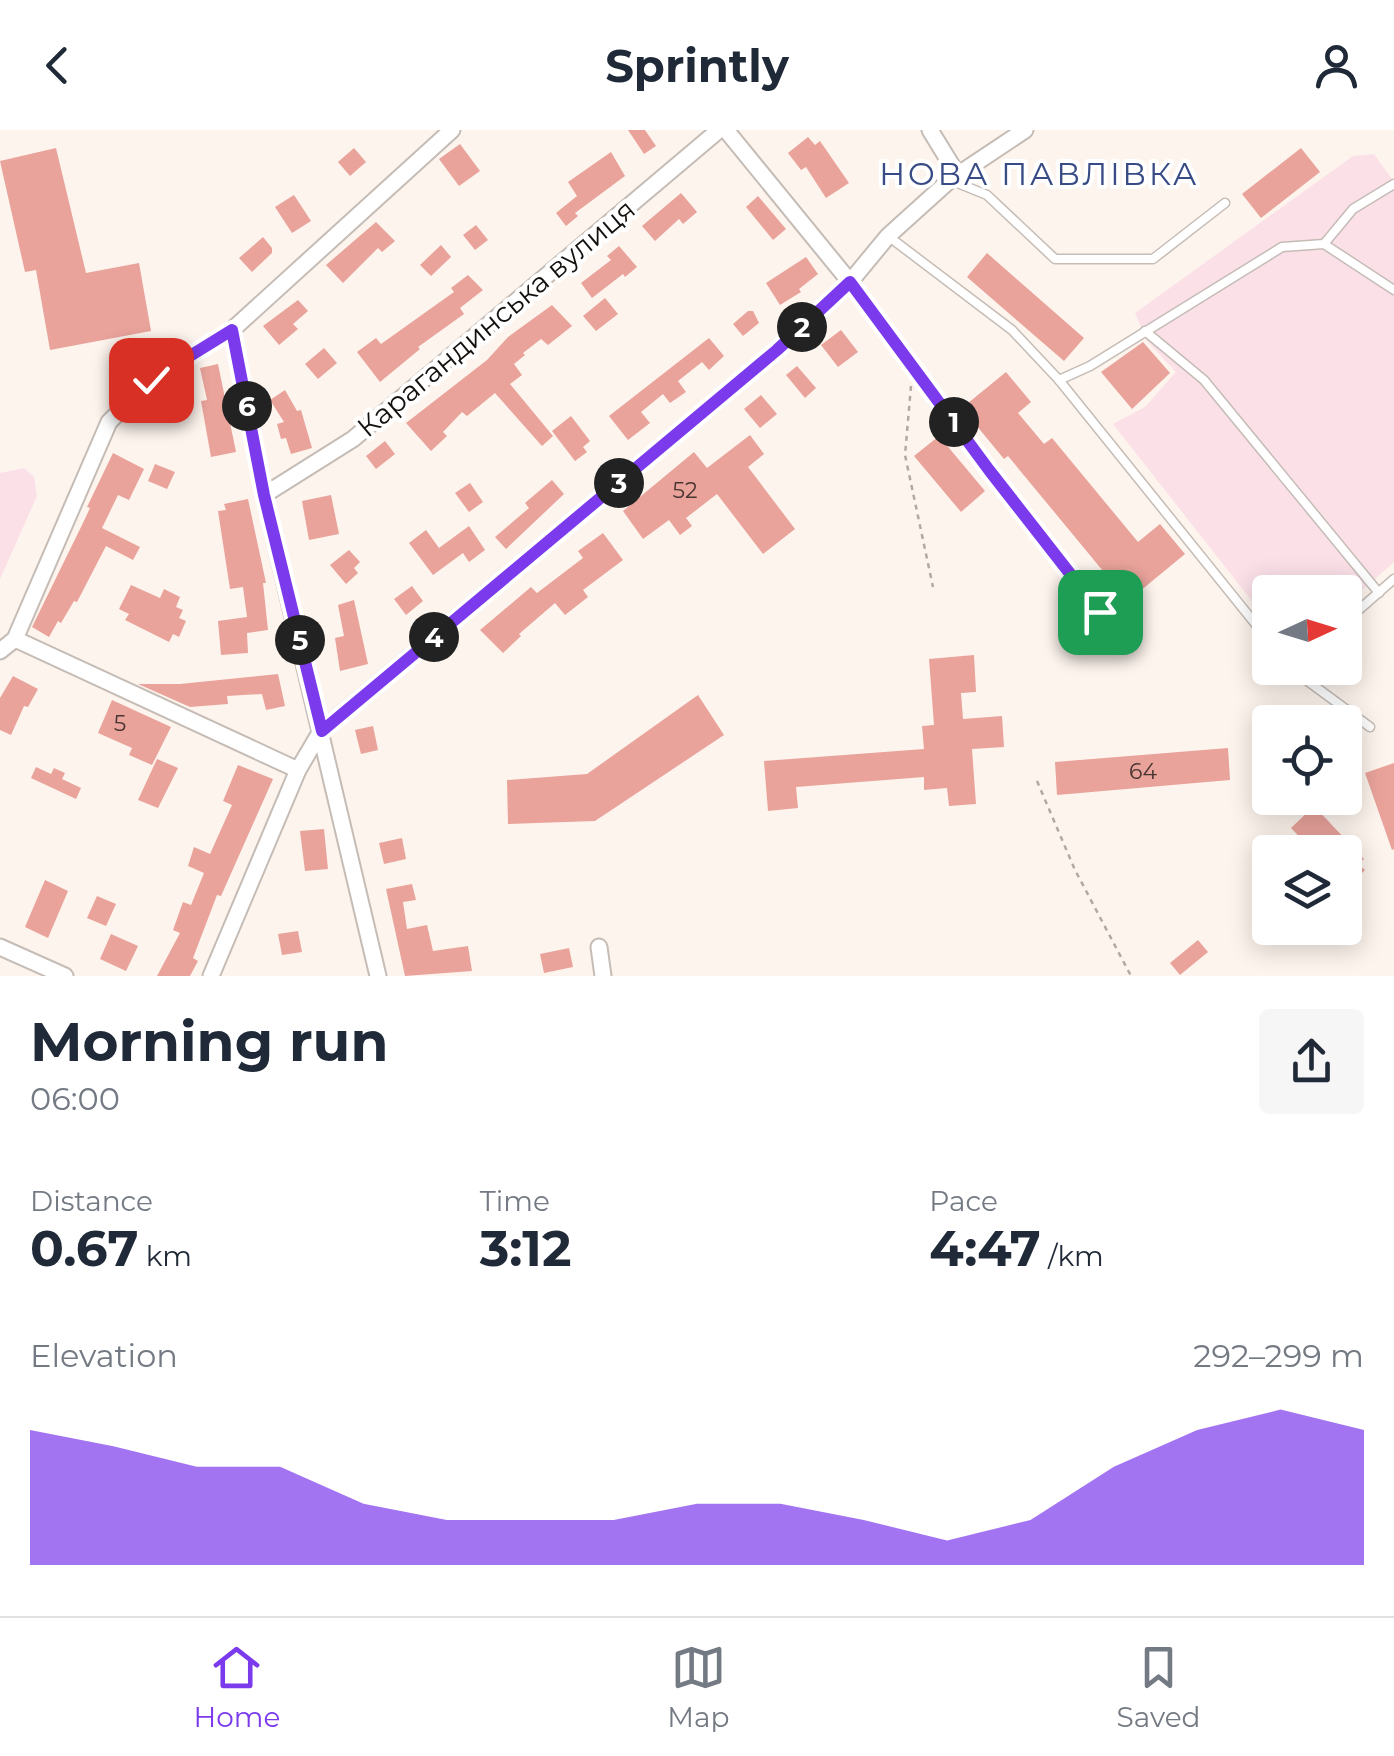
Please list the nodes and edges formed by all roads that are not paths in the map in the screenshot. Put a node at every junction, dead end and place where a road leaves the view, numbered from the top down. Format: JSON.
{"nodes":[{"id":1,"x":452,"y":130,"type":"edge"},
{"id":2,"x":723,"y":130,"type":"edge"},
{"id":3,"x":930,"y":130,"type":"edge"},
{"id":4,"x":1025,"y":130,"type":"edge"},
{"id":5,"x":953,"y":177,"type":"junction"},
{"id":6,"x":1394,"y":184,"type":"edge"},
{"id":7,"x":1226,"y":204,"type":"dead end"},
{"id":8,"x":888,"y":236,"type":"junction"},
{"id":9,"x":1324,"y":244,"type":"junction"},
{"id":10,"x":850,"y":282,"type":"junction"},
{"id":11,"x":1394,"y":290,"type":"edge"},
{"id":12,"x":232,"y":330,"type":"junction"},
{"id":13,"x":1146,"y":332,"type":"junction"},
{"id":14,"x":1059,"y":380,"type":"junction"},
{"id":15,"x":264,"y":495,"type":"junction"},
{"id":16,"x":1394,"y":580,"type":"edge"},
{"id":17,"x":1379,"y":593,"type":"junction"},
{"id":18,"x":1362,"y":608,"type":"edge"},
{"id":19,"x":1100,"y":612,"type":"dead end"},
{"id":20,"x":1252,"y":620,"type":"edge"},
{"id":21,"x":18,"y":633,"type":"junction"},
{"id":22,"x":0,"y":651,"type":"edge"},
{"id":23,"x":1314,"y":685,"type":"edge"},
{"id":24,"x":1370,"y":727,"type":"dead end"},
{"id":25,"x":322,"y":731,"type":"junction"},
{"id":26,"x":298,"y":770,"type":"junction"},
{"id":27,"x":0,"y":947,"type":"edge"},
{"id":28,"x":599,"y":947,"type":"dead end"},
{"id":29,"x":66,"y":976,"type":"edge"},
{"id":30,"x":210,"y":976,"type":"edge"},
{"id":31,"x":378,"y":976,"type":"edge"},
{"id":32,"x":603,"y":976,"type":"edge"}],
"edges":[{"from":1,"to":12,"type":"street"},
{"from":2,"to":10,"type":"street"},
{"from":2,"to":15,"type":"street","name":"Карагандинська вулиця"},
{"from":3,"to":5,"type":"street"},
{"from":4,"to":5,"type":"street"},
{"from":5,"to":7,"type":"lane"},
{"from":5,"to":8,"type":"street"},
{"from":6,"to":9,"type":"lane"},
{"from":8,"to":10,"type":"street"},
{"from":8,"to":14,"type":"lane"},
{"from":9,"to":11,"type":"lane"},
{"from":9,"to":13,"type":"lane"},
{"from":10,"to":19,"type":"lane"},
{"from":10,"to":25,"type":"street"},
{"from":12,"to":15,"type":"street"},
{"from":12,"to":21,"type":"street"},
{"from":13,"to":14,"type":"lane"},
{"from":13,"to":17,"type":"lane"},
{"from":14,"to":20,"type":"lane"},
{"from":15,"to":25,"type":"street"},
{"from":16,"to":17,"type":"lane"},
{"from":17,"to":18,"type":"lane"},
{"from":21,"to":22,"type":"street"},
{"from":21,"to":26,"type":"street"},
{"from":23,"to":24,"type":"lane"},
{"from":25,"to":26,"type":"street"},
{"from":25,"to":31,"type":"street"},
{"from":26,"to":30,"type":"street"},
{"from":27,"to":29,"type":"street"},
{"from":28,"to":32,"type":"street"}]}
